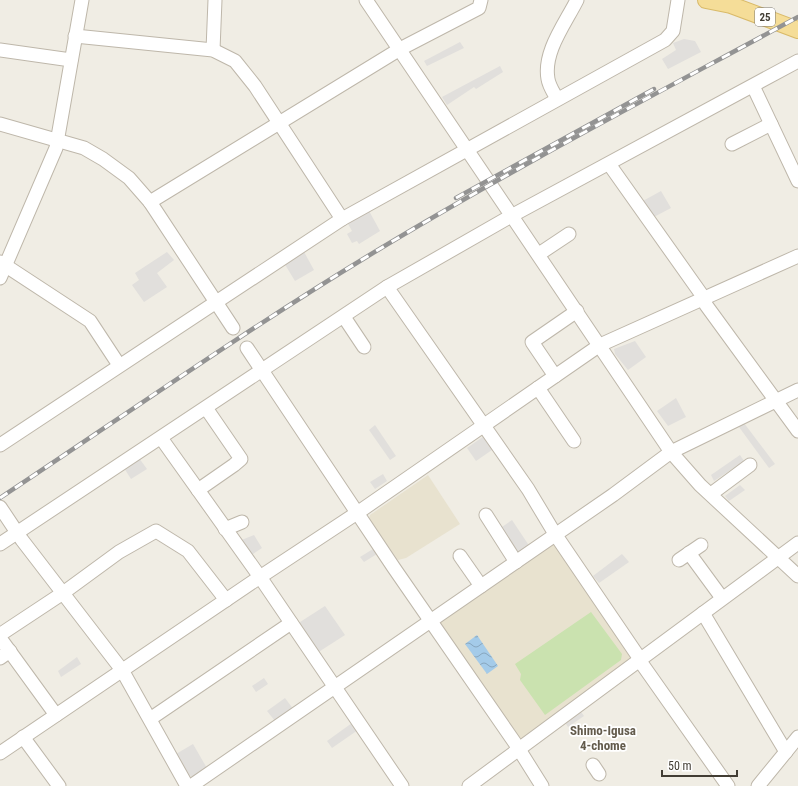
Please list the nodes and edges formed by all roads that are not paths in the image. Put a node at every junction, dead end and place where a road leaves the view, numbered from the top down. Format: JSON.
{"nodes":[{"id":1,"x":82,"y":0,"type":"edge"},
{"id":2,"x":215,"y":0,"type":"edge"},
{"id":3,"x":366,"y":0,"type":"edge"},
{"id":4,"x":480,"y":0,"type":"edge"},
{"id":5,"x":577,"y":0,"type":"edge"},
{"id":6,"x":678,"y":0,"type":"edge"},
{"id":7,"x":706,"y":0,"type":"edge"},
{"id":8,"x":735,"y":2,"type":"edge"},
{"id":9,"x":798,"y":30,"type":"edge"},
{"id":10,"x":75,"y":36,"type":"junction"},
{"id":11,"x":400,"y":49,"type":"junction"},
{"id":12,"x":0,"y":50,"type":"edge"},
{"id":13,"x":213,"y":50,"type":"junction"},
{"id":14,"x":71,"y":60,"type":"junction"},
{"id":15,"x":797,"y":63,"type":"edge"},
{"id":16,"x":753,"y":86,"type":"junction"},
{"id":17,"x":557,"y":99,"type":"junction"},
{"id":18,"x":279,"y":122,"type":"junction"},
{"id":19,"x":0,"y":124,"type":"edge"},
{"id":20,"x":771,"y":124,"type":"junction"},
{"id":21,"x":58,"y":140,"type":"junction"},
{"id":22,"x":732,"y":144,"type":"dead end"},
{"id":23,"x":467,"y":148,"type":"junction"},
{"id":24,"x":609,"y":164,"type":"junction"},
{"id":25,"x":798,"y":181,"type":"edge"},
{"id":26,"x":150,"y":202,"type":"junction"},
{"id":27,"x":513,"y":215,"type":"junction"},
{"id":28,"x":342,"y":218,"type":"junction"},
{"id":29,"x":569,"y":234,"type":"dead end"},
{"id":30,"x":539,"y":254,"type":"junction"},
{"id":31,"x":798,"y":256,"type":"edge"},
{"id":32,"x":2,"y":269,"type":"edge"},
{"id":33,"x":387,"y":287,"type":"junction"},
{"id":34,"x":704,"y":298,"type":"junction"},
{"id":35,"x":217,"y":302,"type":"junction"},
{"id":36,"x":577,"y":311,"type":"junction"},
{"id":37,"x":344,"y":317,"type":"junction"},
{"id":38,"x":233,"y":328,"type":"dead end"},
{"id":39,"x":600,"y":345,"type":"junction"},
{"id":40,"x":364,"y":347,"type":"dead end"},
{"id":41,"x":247,"y":348,"type":"dead end"},
{"id":42,"x":119,"y":365,"type":"junction"},
{"id":43,"x":262,"y":370,"type":"junction"},
{"id":44,"x":555,"y":376,"type":"junction"},
{"id":45,"x":538,"y":388,"type":"junction"},
{"id":46,"x":798,"y":390,"type":"edge"},
{"id":47,"x":776,"y":401,"type":"junction"},
{"id":48,"x":206,"y":408,"type":"junction"},
{"id":49,"x":484,"y":426,"type":"junction"},
{"id":50,"x":798,"y":431,"type":"edge"},
{"id":51,"x":161,"y":438,"type":"junction"},
{"id":52,"x":574,"y":441,"type":"dead end"},
{"id":53,"x":0,"y":445,"type":"edge"},
{"id":54,"x":671,"y":452,"type":"junction"},
{"id":55,"x":750,"y":465,"type":"dead end"},
{"id":56,"x":198,"y":490,"type":"junction"},
{"id":57,"x":711,"y":494,"type":"junction"},
{"id":58,"x":0,"y":507,"type":"edge"},
{"id":59,"x":358,"y":513,"type":"junction"},
{"id":60,"x":486,"y":515,"type":"dead end"},
{"id":61,"x":242,"y":522,"type":"dead end"},
{"id":62,"x":225,"y":529,"type":"junction"},
{"id":63,"x":18,"y":533,"type":"junction"},
{"id":64,"x":556,"y":534,"type":"junction"},
{"id":65,"x":798,"y":543,"type":"edge"},
{"id":66,"x":0,"y":544,"type":"edge"},
{"id":67,"x":701,"y":545,"type":"dead end"},
{"id":68,"x":460,"y":556,"type":"dead end"},
{"id":69,"x":778,"y":557,"type":"junction"},
{"id":70,"x":516,"y":562,"type":"junction"},
{"id":71,"x":798,"y":576,"type":"edge"},
{"id":72,"x":260,"y":577,"type":"junction"},
{"id":73,"x":481,"y":586,"type":"junction"},
{"id":74,"x":63,"y":593,"type":"junction"},
{"id":75,"x":722,"y":598,"type":"junction"},
{"id":76,"x":226,"y":600,"type":"junction"},
{"id":77,"x":703,"y":613,"type":"junction"},
{"id":78,"x":431,"y":621,"type":"junction"},
{"id":79,"x":291,"y":623,"type":"junction"},
{"id":80,"x":0,"y":637,"type":"edge"},
{"id":81,"x":5,"y":655,"type":"edge"},
{"id":82,"x":640,"y":658,"type":"junction"},
{"id":83,"x":122,"y":670,"type":"junction"},
{"id":84,"x":335,"y":687,"type":"junction"},
{"id":85,"x":56,"y":715,"type":"junction"},
{"id":86,"x":150,"y":719,"type":"junction"},
{"id":87,"x":23,"y":737,"type":"junction"},
{"id":88,"x":798,"y":737,"type":"edge"},
{"id":89,"x":518,"y":749,"type":"junction"},
{"id":90,"x":786,"y":752,"type":"junction"},
{"id":91,"x":0,"y":753,"type":"edge"},
{"id":92,"x":59,"y":786,"type":"edge"},
{"id":93,"x":187,"y":786,"type":"edge"},
{"id":94,"x":191,"y":786,"type":"edge"},
{"id":95,"x":402,"y":786,"type":"edge"},
{"id":96,"x":469,"y":786,"type":"edge"},
{"id":97,"x":542,"y":786,"type":"edge"},
{"id":98,"x":728,"y":786,"type":"edge"},
{"id":99,"x":758,"y":786,"type":"edge"}],
"edges":[{"from":1,"to":10,"type":"street"},
{"from":2,"to":13,"type":"street"},
{"from":3,"to":11,"type":"street"},
{"from":4,"to":11,"type":"street"},
{"from":5,"to":17,"type":"street"},
{"from":6,"to":17,"type":"street"},
{"from":7,"to":8,"type":"main road","number":"25"},
{"from":8,"to":9,"type":"main road","number":"25"},
{"from":10,"to":13,"type":"street"},
{"from":10,"to":14,"type":"street"},
{"from":11,"to":18,"type":"street"},
{"from":11,"to":23,"type":"street"},
{"from":12,"to":14,"type":"street"},
{"from":13,"to":18,"type":"street"},
{"from":14,"to":21,"type":"street"},
{"from":15,"to":16,"type":"street"},
{"from":16,"to":20,"type":"street"},
{"from":16,"to":24,"type":"street"},
{"from":17,"to":23,"type":"street"},
{"from":18,"to":26,"type":"street"},
{"from":18,"to":28,"type":"street"},
{"from":19,"to":21,"type":"street"},
{"from":20,"to":22,"type":"street"},
{"from":20,"to":25,"type":"street"},
{"from":21,"to":26,"type":"street"},
{"from":21,"to":32,"type":"street"},
{"from":23,"to":27,"type":"street"},
{"from":23,"to":28,"type":"street"},
{"from":24,"to":27,"type":"street"},
{"from":24,"to":34,"type":"street"},
{"from":26,"to":35,"type":"street"},
{"from":27,"to":30,"type":"street"},
{"from":27,"to":33,"type":"street"},
{"from":28,"to":35,"type":"street"},
{"from":29,"to":30,"type":"street"},
{"from":30,"to":36,"type":"street"},
{"from":31,"to":34,"type":"street"},
{"from":32,"to":42,"type":"street"},
{"from":33,"to":37,"type":"street"},
{"from":33,"to":49,"type":"street"},
{"from":34,"to":39,"type":"street"},
{"from":34,"to":47,"type":"street"},
{"from":35,"to":38,"type":"street"},
{"from":35,"to":42,"type":"street"},
{"from":36,"to":39,"type":"street"},
{"from":36,"to":44,"type":"street"},
{"from":37,"to":40,"type":"street"},
{"from":37,"to":43,"type":"street"},
{"from":39,"to":44,"type":"street"},
{"from":39,"to":54,"type":"street"},
{"from":41,"to":43,"type":"street"},
{"from":42,"to":53,"type":"street"},
{"from":43,"to":48,"type":"street"},
{"from":43,"to":59,"type":"street"},
{"from":44,"to":45,"type":"street"},
{"from":45,"to":49,"type":"street"},
{"from":45,"to":52,"type":"street"},
{"from":46,"to":47,"type":"street"},
{"from":47,"to":50,"type":"street"},
{"from":47,"to":54,"type":"street"},
{"from":48,"to":51,"type":"street"},
{"from":48,"to":56,"type":"street"},
{"from":49,"to":59,"type":"street"},
{"from":49,"to":64,"type":"street"},
{"from":51,"to":56,"type":"street"},
{"from":51,"to":63,"type":"street"},
{"from":54,"to":57,"type":"street"},
{"from":54,"to":64,"type":"street"},
{"from":55,"to":57,"type":"street"},
{"from":56,"to":62,"type":"street"},
{"from":57,"to":69,"type":"street"},
{"from":58,"to":63,"type":"street"},
{"from":59,"to":72,"type":"street"},
{"from":59,"to":78,"type":"street"},
{"from":60,"to":70,"type":"street"},
{"from":61,"to":62,"type":"street"},
{"from":62,"to":72,"type":"street"},
{"from":63,"to":66,"type":"street"},
{"from":63,"to":74,"type":"street"},
{"from":64,"to":70,"type":"street"},
{"from":64,"to":82,"type":"street"},
{"from":65,"to":69,"type":"street"},
{"from":67,"to":75,"type":"street"},
{"from":68,"to":73,"type":"street"},
{"from":69,"to":71,"type":"street"},
{"from":69,"to":75,"type":"street"},
{"from":70,"to":73,"type":"street"},
{"from":72,"to":76,"type":"street"},
{"from":72,"to":79,"type":"street"},
{"from":73,"to":78,"type":"street"},
{"from":74,"to":76,"type":"street"},
{"from":74,"to":80,"type":"street"},
{"from":74,"to":83,"type":"street"},
{"from":75,"to":77,"type":"street"},
{"from":76,"to":83,"type":"street"},
{"from":77,"to":82,"type":"street"},
{"from":77,"to":90,"type":"street"},
{"from":78,"to":84,"type":"street"},
{"from":78,"to":89,"type":"street"},
{"from":79,"to":84,"type":"street"},
{"from":79,"to":86,"type":"street"},
{"from":80,"to":81,"type":"street"},
{"from":81,"to":85,"type":"street"},
{"from":82,"to":89,"type":"street"},
{"from":82,"to":98,"type":"street"},
{"from":83,"to":85,"type":"street"},
{"from":83,"to":86,"type":"street"},
{"from":84,"to":94,"type":"street"},
{"from":84,"to":95,"type":"street"},
{"from":85,"to":87,"type":"street"},
{"from":86,"to":93,"type":"street"},
{"from":87,"to":91,"type":"street"},
{"from":87,"to":92,"type":"street"},
{"from":88,"to":90,"type":"street"},
{"from":89,"to":96,"type":"street"},
{"from":89,"to":97,"type":"street"},
{"from":90,"to":99,"type":"street"}]}
